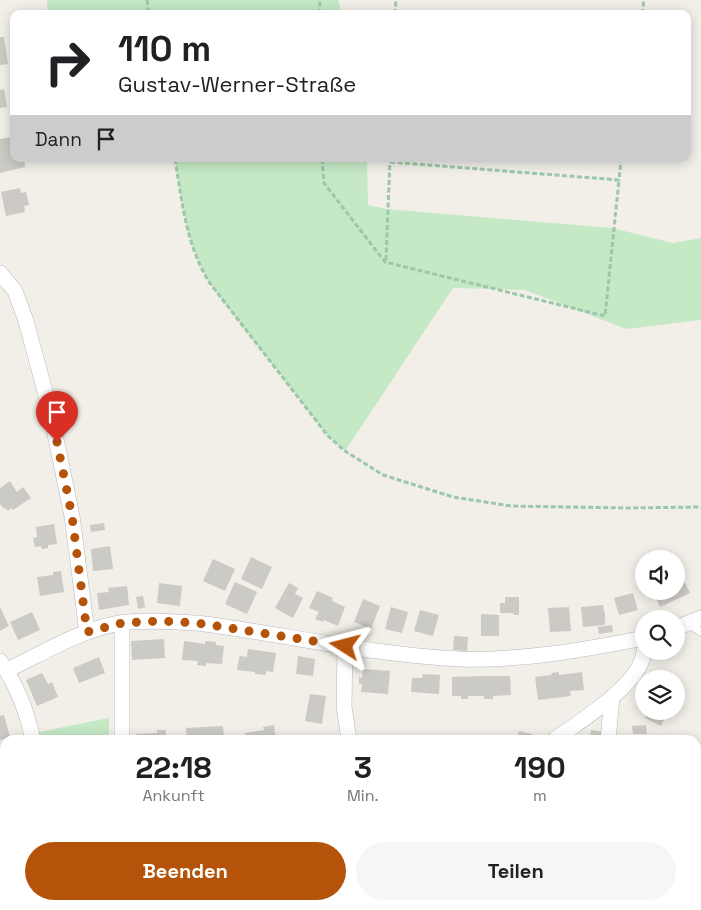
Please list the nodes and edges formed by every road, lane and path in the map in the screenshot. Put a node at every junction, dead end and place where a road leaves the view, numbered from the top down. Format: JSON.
{"nodes":[{"id":1,"x":175,"y":162,"type":"edge"},
{"id":2,"x":322,"y":162,"type":"edge"},
{"id":3,"x":390,"y":162,"type":"edge"},
{"id":4,"x":402,"y":162,"type":"edge"},
{"id":5,"x":621,"y":162,"type":"edge"},
{"id":6,"x":619,"y":180,"type":"junction"},
{"id":7,"x":386,"y":262,"type":"junction"},
{"id":8,"x":0,"y":273,"type":"edge"},
{"id":9,"x":701,"y":507,"type":"edge"},
{"id":10,"x":122,"y":623,"type":"junction"},
{"id":11,"x":87,"y":632,"type":"junction"},
{"id":12,"x":635,"y":640,"type":"edge"},
{"id":13,"x":345,"y":646,"type":"junction"},
{"id":14,"x":643,"y":660,"type":"edge"},
{"id":15,"x":3,"y":666,"type":"edge"},
{"id":16,"x":612,"y":697,"type":"junction"},
{"id":17,"x":32,"y":735,"type":"edge"},
{"id":18,"x":122,"y":735,"type":"edge"},
{"id":19,"x":348,"y":735,"type":"edge"},
{"id":20,"x":561,"y":735,"type":"edge"},
{"id":21,"x":608,"y":735,"type":"edge"}],
"edges":[{"from":1,"to":9,"type":"path"},
{"from":2,"to":7,"type":"path"},
{"from":3,"to":7,"type":"path"},
{"from":4,"to":6,"type":"path"},
{"from":5,"to":6,"type":"path"},
{"from":6,"to":7,"type":"path"},
{"from":8,"to":11,"type":"street"},
{"from":10,"to":11,"type":"street"},
{"from":10,"to":13,"type":"street"},
{"from":10,"to":18,"type":"street"},
{"from":11,"to":15,"type":"street"},
{"from":12,"to":13,"type":"street"},
{"from":13,"to":19,"type":"street"},
{"from":14,"to":16,"type":"street"},
{"from":15,"to":17,"type":"street"},
{"from":16,"to":20,"type":"street"},
{"from":16,"to":21,"type":"street"}]}
